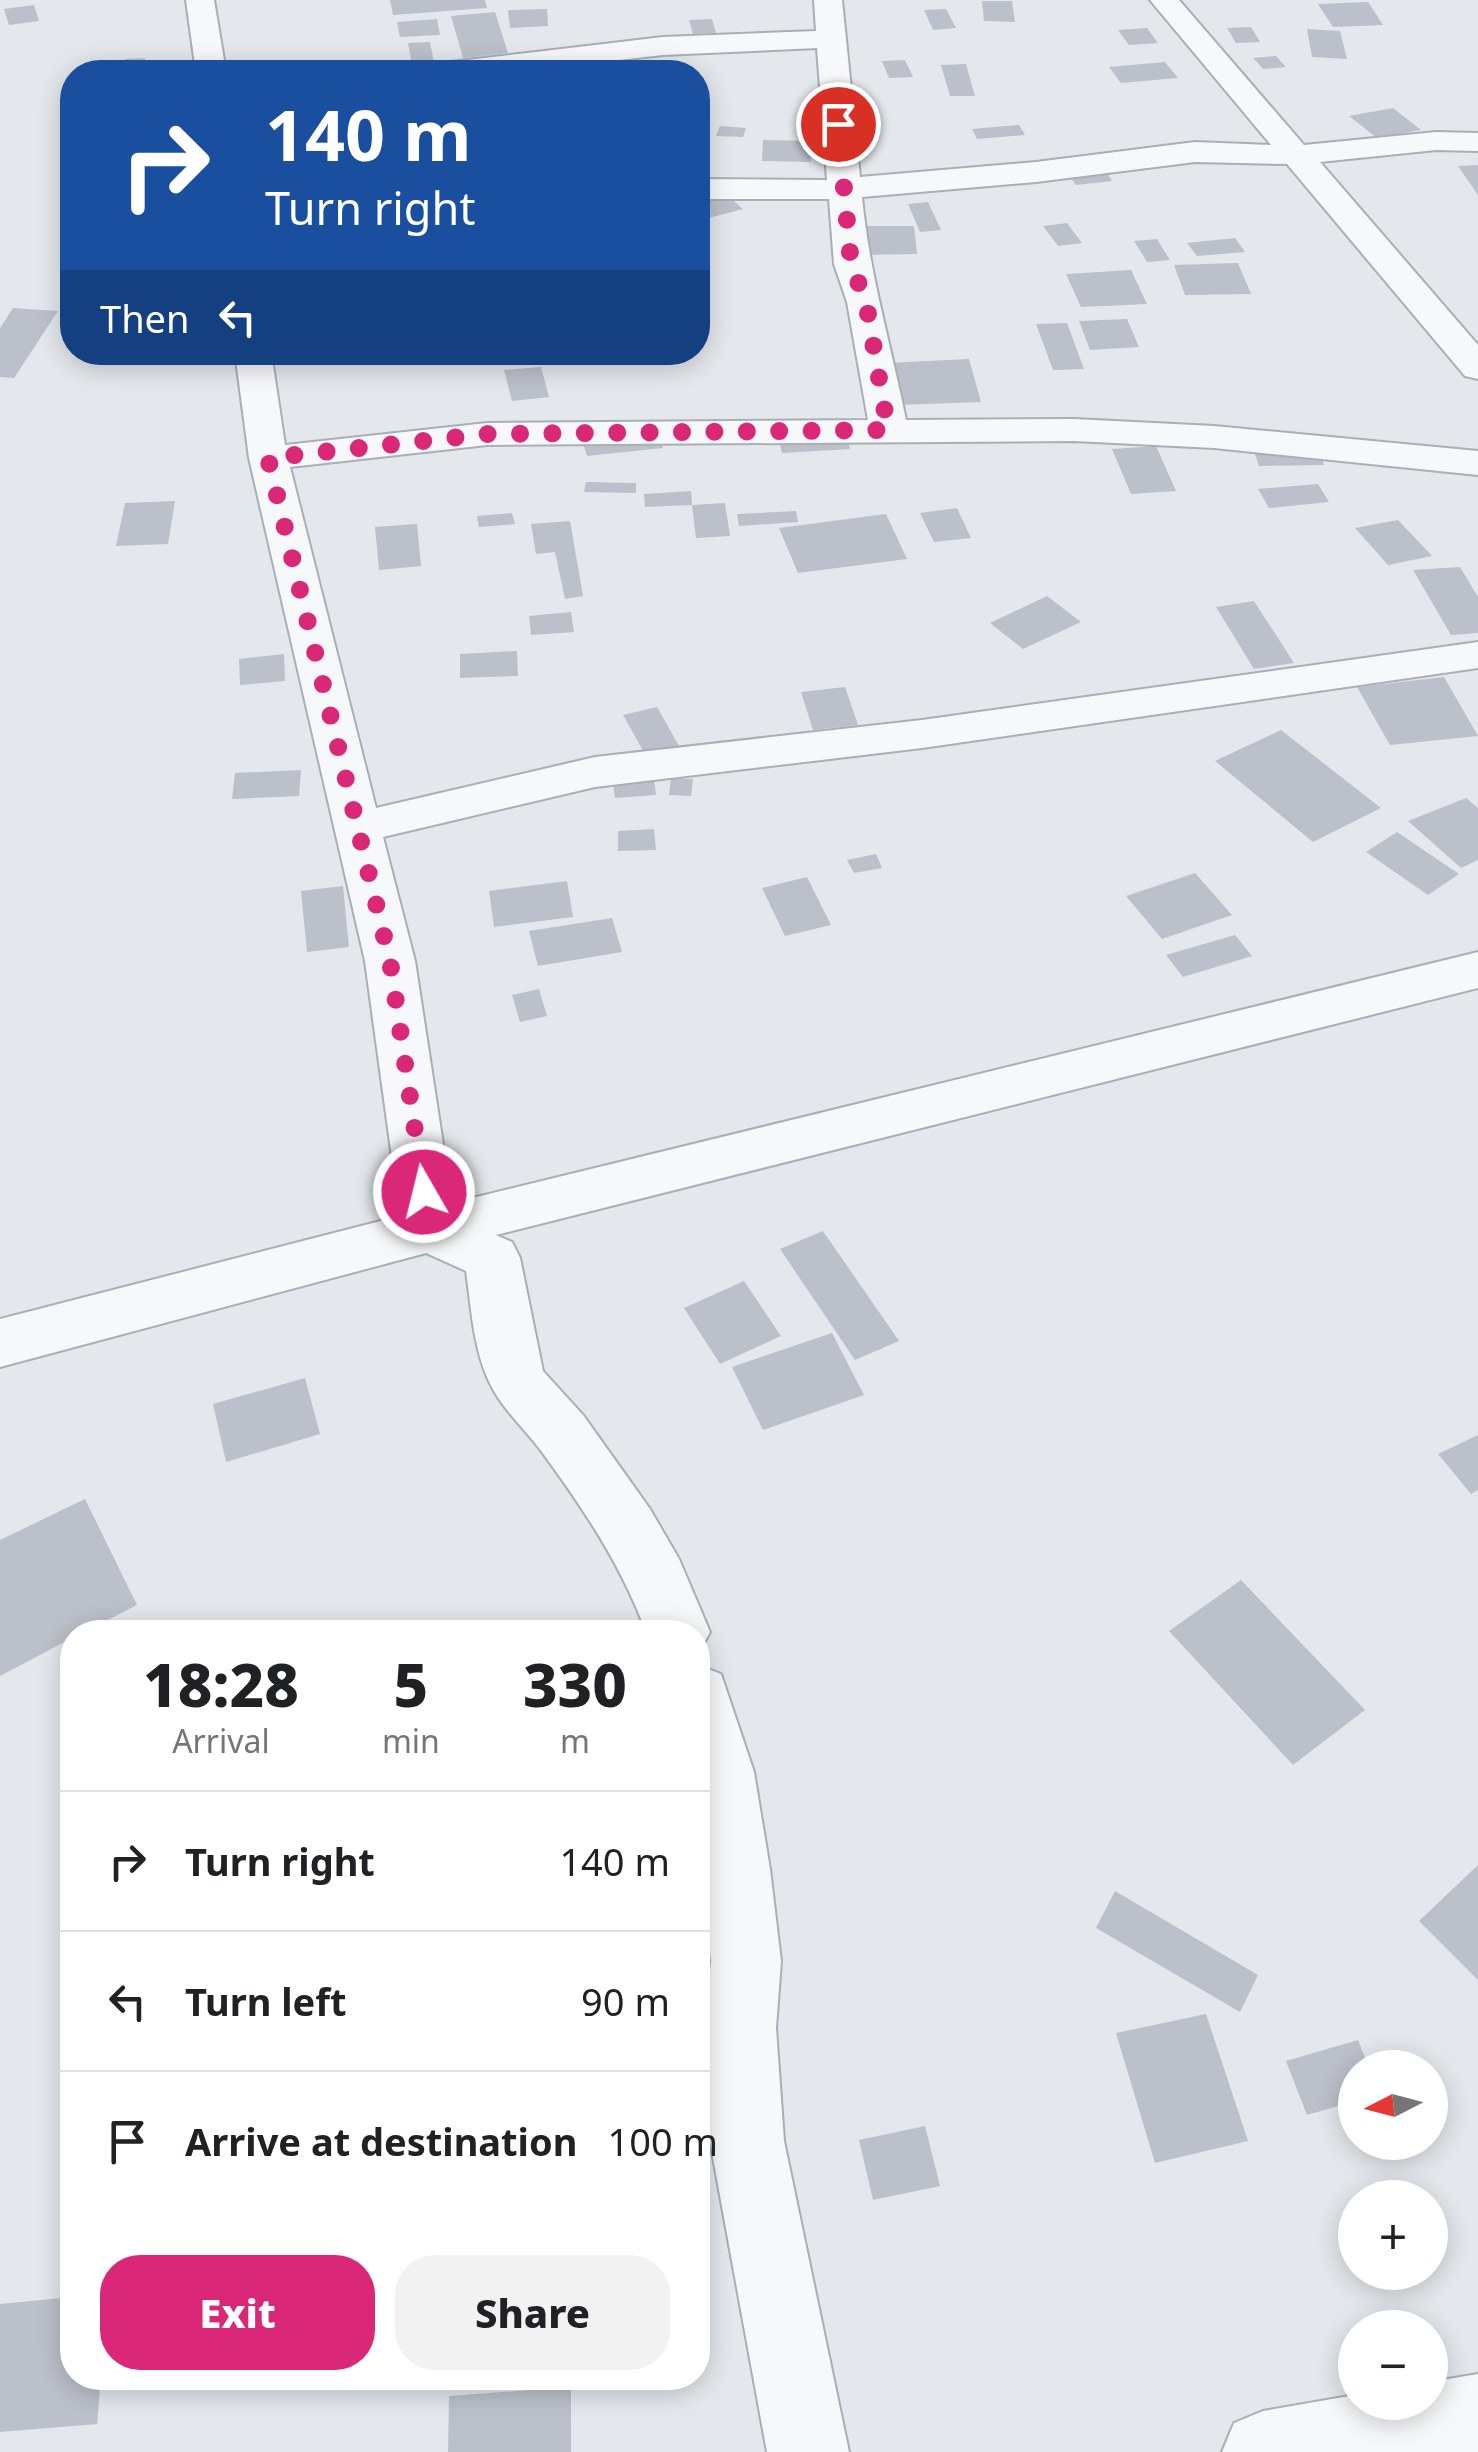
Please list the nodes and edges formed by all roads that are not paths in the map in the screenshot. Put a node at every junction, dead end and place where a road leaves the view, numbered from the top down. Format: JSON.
{"nodes":[{"id":1,"x":200,"y":0,"type":"edge"},
{"id":2,"x":828,"y":0,"type":"edge"},
{"id":3,"x":1164,"y":0,"type":"edge"},
{"id":4,"x":831,"y":39,"type":"junction"},
{"id":5,"x":209,"y":60,"type":"edge"},
{"id":6,"x":544,"y":60,"type":"edge"},
{"id":7,"x":1478,"y":142,"type":"edge"},
{"id":8,"x":1296,"y":155,"type":"junction"},
{"id":9,"x":710,"y":189,"type":"edge"},
{"id":10,"x":844,"y":189,"type":"junction"},
{"id":11,"x":1472,"y":353,"type":"edge"},
{"id":12,"x":255,"y":365,"type":"edge"},
{"id":13,"x":888,"y":430,"type":"junction"},
{"id":14,"x":268,"y":458,"type":"junction"},
{"id":15,"x":1478,"y":463,"type":"edge"},
{"id":16,"x":1478,"y":655,"type":"edge"},
{"id":17,"x":359,"y":826,"type":"junction"},
{"id":18,"x":1478,"y":970,"type":"edge"},
{"id":19,"x":430,"y":1230,"type":"junction"},
{"id":20,"x":0,"y":1343,"type":"edge"},
{"id":21,"x":674,"y":1620,"type":"edge"},
{"id":22,"x":710,"y":1737,"type":"edge"},
{"id":23,"x":1478,"y":2414,"type":"edge"},
{"id":24,"x":808,"y":2452,"type":"edge"},
{"id":25,"x":1263,"y":2452,"type":"edge"}],
"edges":[{"from":1,"to":5,"type":"street"},
{"from":2,"to":4,"type":"street"},
{"from":3,"to":8,"type":"street"},
{"from":4,"to":6,"type":"street"},
{"from":4,"to":10,"type":"street"},
{"from":7,"to":8,"type":"street"},
{"from":8,"to":10,"type":"street"},
{"from":8,"to":11,"type":"street"},
{"from":9,"to":10,"type":"street"},
{"from":10,"to":13,"type":"street"},
{"from":12,"to":14,"type":"street"},
{"from":13,"to":14,"type":"street"},
{"from":13,"to":15,"type":"street"},
{"from":14,"to":17,"type":"street"},
{"from":16,"to":17,"type":"street"},
{"from":17,"to":19,"type":"street"},
{"from":18,"to":19,"type":"street"},
{"from":19,"to":20,"type":"street"},
{"from":19,"to":21,"type":"street"},
{"from":22,"to":24,"type":"street"},
{"from":23,"to":25,"type":"street"}]}
